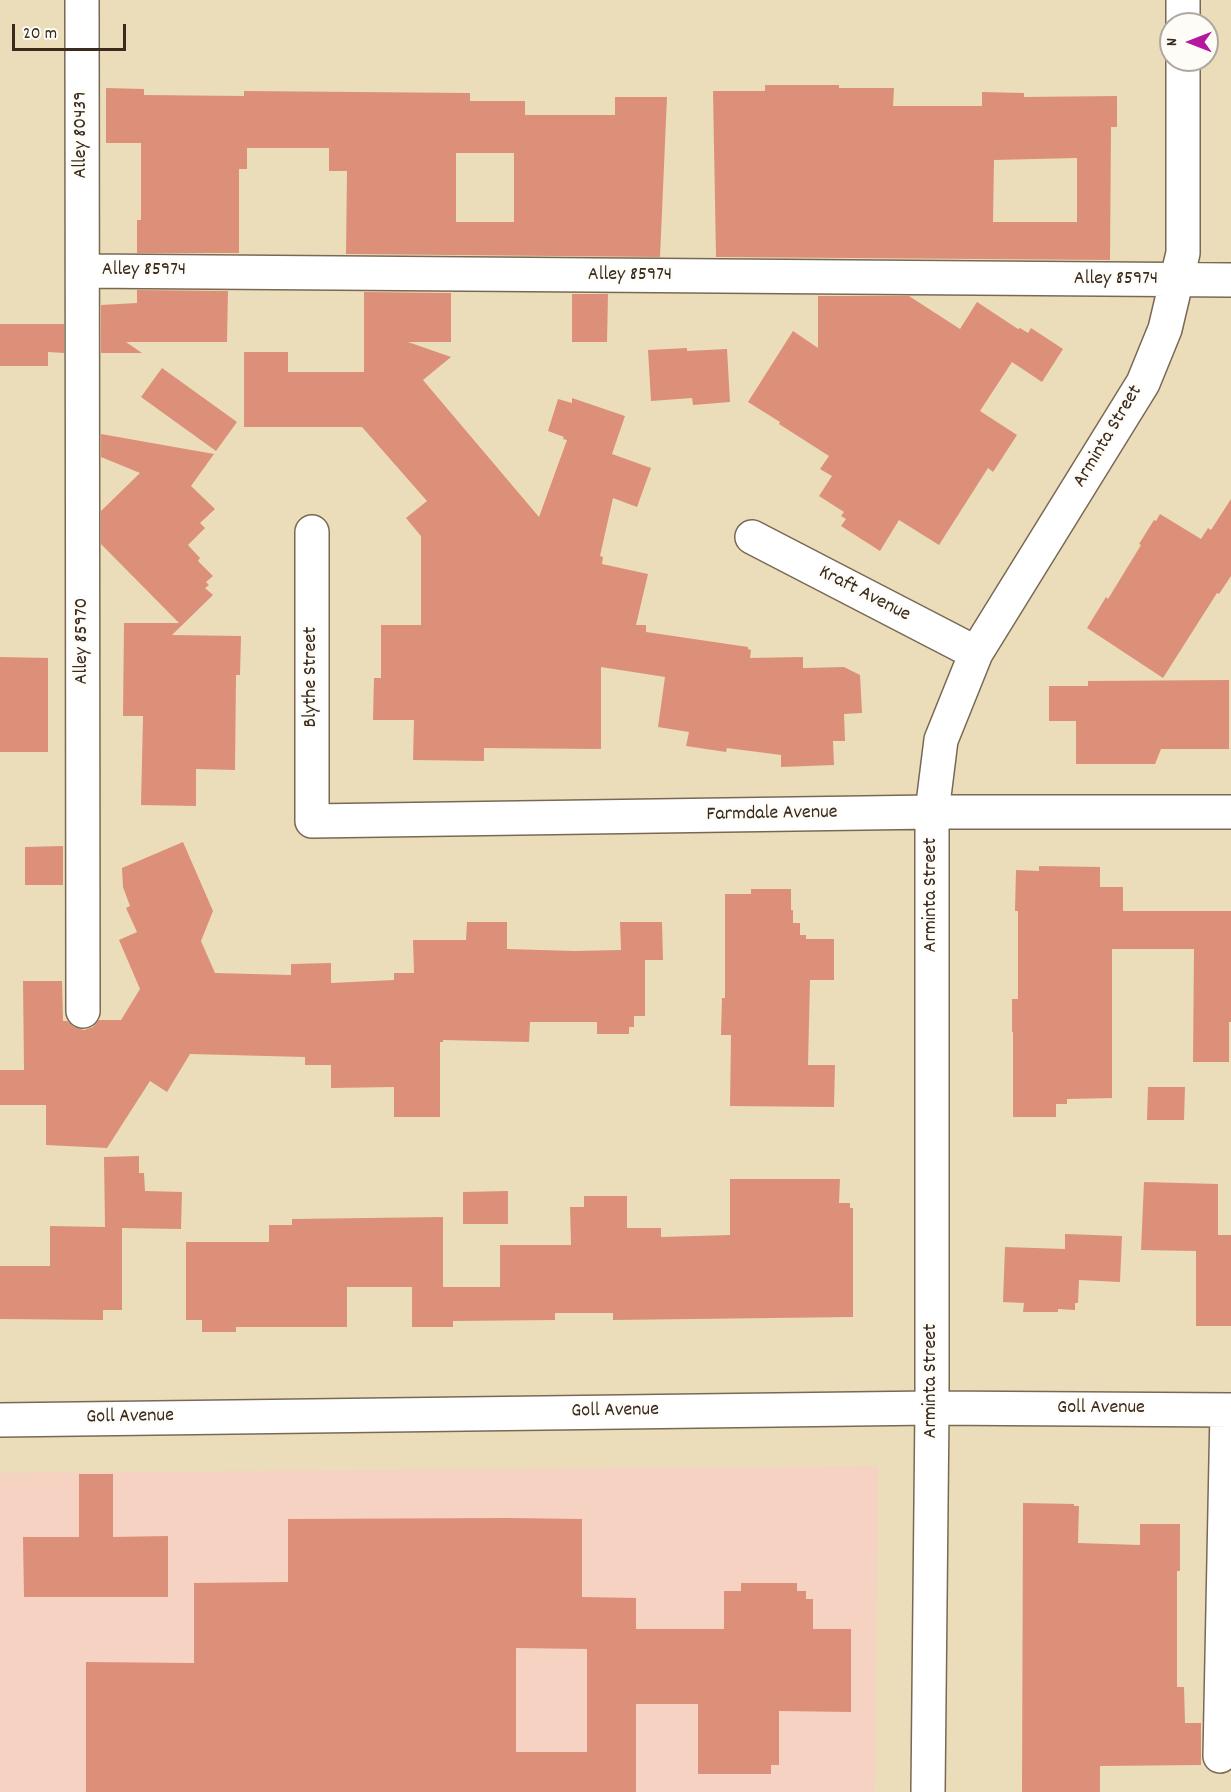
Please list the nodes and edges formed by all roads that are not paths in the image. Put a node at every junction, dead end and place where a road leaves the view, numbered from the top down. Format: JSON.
{"nodes":[{"id":1,"x":82,"y":0,"type":"edge"},
{"id":2,"x":1183,"y":72,"type":"edge"},
{"id":3,"x":83,"y":271,"type":"junction"},
{"id":4,"x":1177,"y":280,"type":"junction"},
{"id":5,"x":1231,"y":280,"type":"edge"},
{"id":6,"x":312,"y":532,"type":"dead end"},
{"id":7,"x":752,"y":537,"type":"dead end"},
{"id":8,"x":976,"y":653,"type":"junction"},
{"id":9,"x":932,"y":812,"type":"junction"},
{"id":10,"x":1231,"y":812,"type":"edge"},
{"id":11,"x":312,"y":821,"type":"joint"},
{"id":12,"x":83,"y":1011,"type":"dead end"},
{"id":13,"x":932,"y":1408,"type":"junction"},
{"id":14,"x":1229,"y":1410,"type":"edge"},
{"id":15,"x":0,"y":1420,"type":"edge"},
{"id":16,"x":1220,"y":1756,"type":"dead end"},
{"id":17,"x":928,"y":1792,"type":"edge"}],
"edges":[{"from":1,"to":3,"type":"street","name":"Alley 80439"},
{"from":2,"to":4,"type":"street","name":"Arminta Street"},
{"from":3,"to":4,"type":"street","name":"Alley 85974"},
{"from":3,"to":12,"type":"street","name":"Alley 85970"},
{"from":4,"to":5,"type":"street","name":"Alley 85974"},
{"from":4,"to":8,"type":"street","name":"Arminta Street"},
{"from":6,"to":11,"type":"street","name":"Blythe Street"},
{"from":7,"to":8,"type":"street","name":"Kraft Avenue"},
{"from":8,"to":9,"type":"street","name":"Arminta Street"},
{"from":9,"to":10,"type":"street","name":"Farmdale Avenue"},
{"from":9,"to":11,"type":"street","name":"Farmdale Avenue"},
{"from":9,"to":13,"type":"street","name":"Arminta Street"},
{"from":13,"to":14,"type":"street","name":"Goll Avenue"},
{"from":13,"to":15,"type":"street","name":"Goll Avenue"},
{"from":13,"to":17,"type":"street","name":"Arminta Street"},
{"from":14,"to":16,"type":"street"}]}
